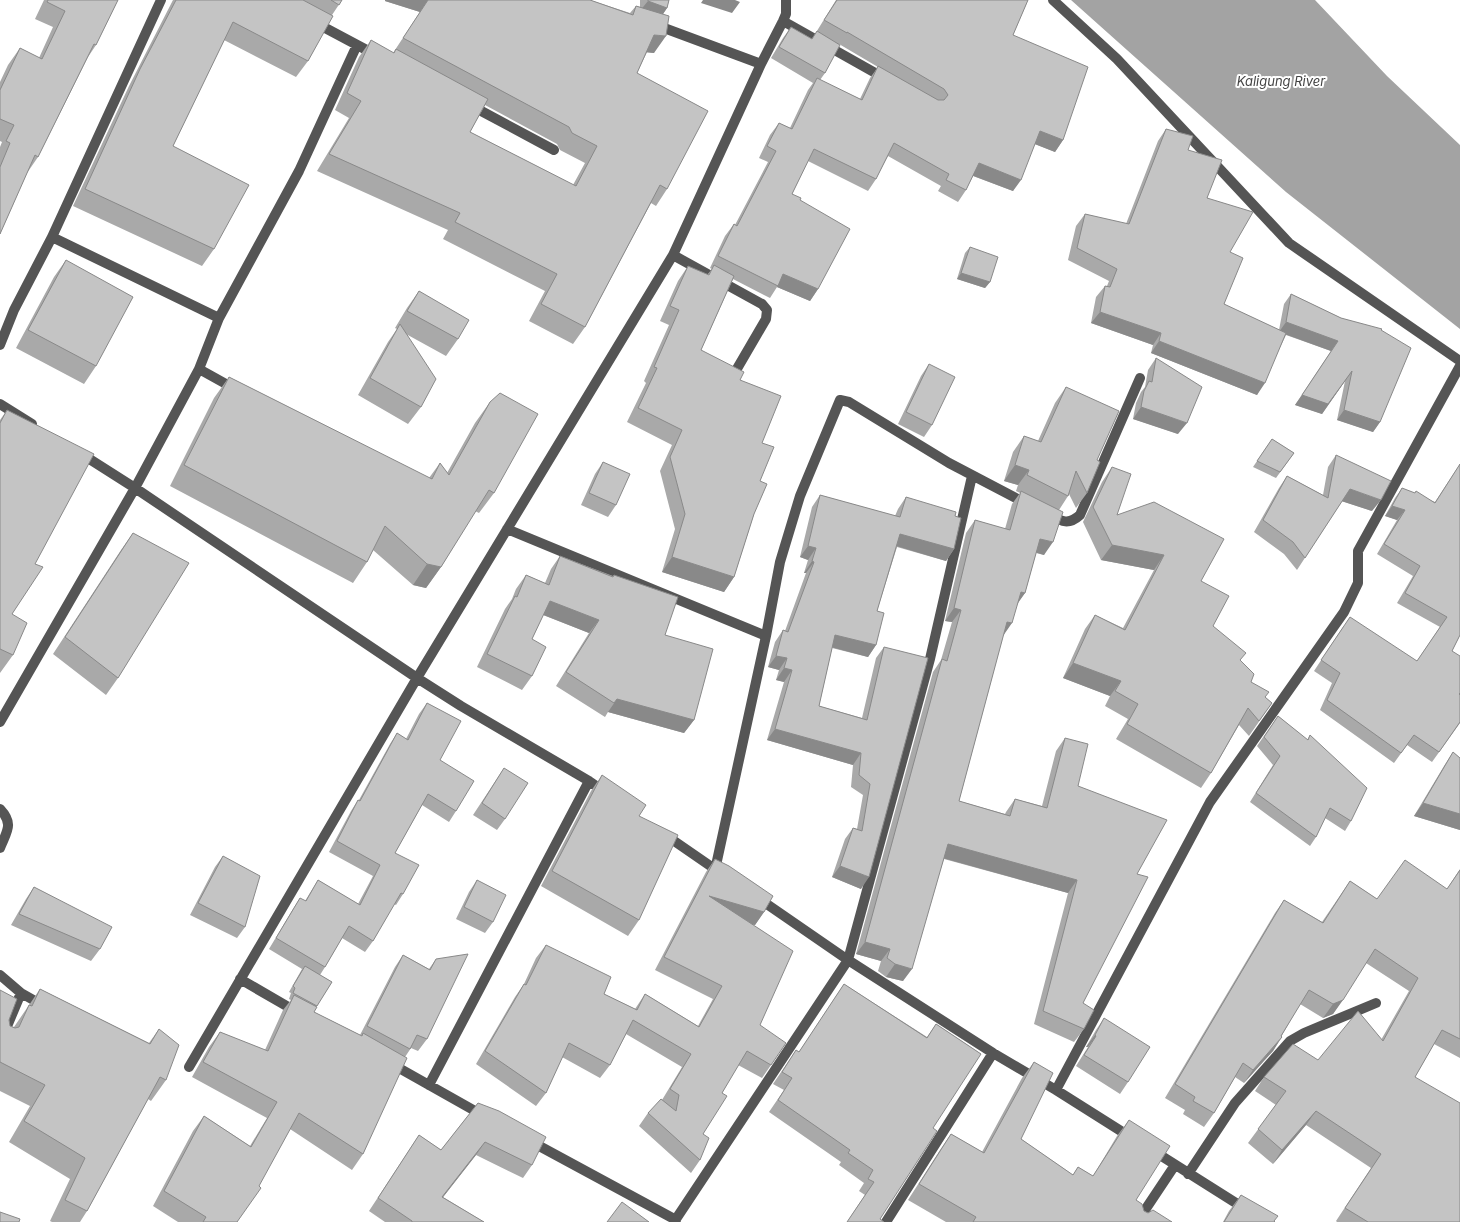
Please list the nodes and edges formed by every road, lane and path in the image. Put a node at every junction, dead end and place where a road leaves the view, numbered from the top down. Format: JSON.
{"nodes":[{"id":1,"x":161,"y":0,"type":"edge"},
{"id":2,"x":786,"y":0,"type":"edge"},
{"id":3,"x":1053,"y":0,"type":"edge"},
{"id":4,"x":308,"y":19,"type":"edge"},
{"id":5,"x":645,"y":21,"type":"edge"},
{"id":6,"x":783,"y":21,"type":"junction"},
{"id":7,"x":356,"y":45,"type":"junction"},
{"id":8,"x":385,"y":60,"type":"edge"},
{"id":9,"x":761,"y":64,"type":"junction"},
{"id":10,"x":892,"y":83,"type":"edge"},
{"id":11,"x":462,"y":101,"type":"edge"},
{"id":12,"x":554,"y":150,"type":"dead end"},
{"id":13,"x":52,"y":237,"type":"junction"},
{"id":14,"x":673,"y":255,"type":"junction"},
{"id":15,"x":219,"y":318,"type":"junction"},
{"id":16,"x":0,"y":345,"type":"edge"},
{"id":17,"x":1460,"y":361,"type":"edge"},
{"id":18,"x":1460,"y":366,"type":"edge"},
{"id":19,"x":199,"y":369,"type":"junction"},
{"id":20,"x":1140,"y":378,"type":"dead end"},
{"id":21,"x":730,"y":379,"type":"edge"},
{"id":22,"x":246,"y":395,"type":"edge"},
{"id":23,"x":0,"y":404,"type":"edge"},
{"id":24,"x":40,"y":429,"type":"edge"},
{"id":25,"x":74,"y":450,"type":"edge"},
{"id":26,"x":972,"y":476,"type":"junction"},
{"id":27,"x":135,"y":488,"type":"junction"},
{"id":28,"x":507,"y":529,"type":"junction"},
{"id":29,"x":766,"y":636,"type":"junction"},
{"id":30,"x":417,"y":678,"type":"junction"},
{"id":31,"x":0,"y":722,"type":"edge"},
{"id":32,"x":590,"y":781,"type":"junction"},
{"id":33,"x":615,"y":799,"type":"edge"},
{"id":34,"x":0,"y":809,"type":"edge"},
{"id":35,"x":659,"y":830,"type":"edge"},
{"id":36,"x":0,"y":848,"type":"edge"},
{"id":37,"x":715,"y":870,"type":"junction"},
{"id":38,"x":728,"y":878,"type":"edge"},
{"id":39,"x":747,"y":891,"type":"edge"},
{"id":40,"x":848,"y":960,"type":"junction"},
{"id":41,"x":0,"y":975,"type":"edge"},
{"id":42,"x":240,"y":979,"type":"junction"},
{"id":43,"x":21,"y":993,"type":"junction"},
{"id":44,"x":1376,"y":1003,"type":"dead end"},
{"id":45,"x":54,"y":1012,"type":"edge"},
{"id":46,"x":307,"y":1017,"type":"edge"},
{"id":47,"x":0,"y":1043,"type":"edge"},
{"id":48,"x":993,"y":1053,"type":"junction"},
{"id":49,"x":382,"y":1058,"type":"edge"},
{"id":50,"x":189,"y":1067,"type":"dead end"},
{"id":51,"x":429,"y":1085,"type":"junction"},
{"id":52,"x":1056,"y":1090,"type":"junction"},
{"id":53,"x":490,"y":1119,"type":"edge"},
{"id":54,"x":518,"y":1134,"type":"edge"},
{"id":55,"x":1175,"y":1165,"type":"junction"},
{"id":56,"x":1188,"y":1174,"type":"junction"},
{"id":57,"x":675,"y":1221,"type":"edge"},
{"id":58,"x":886,"y":1222,"type":"edge"},
{"id":59,"x":1137,"y":1222,"type":"edge"},
{"id":60,"x":1266,"y":1222,"type":"edge"}],
"edges":[{"from":1,"to":13,"type":"street"},
{"from":2,"to":6,"type":"street"},
{"from":3,"to":17,"type":"street"},
{"from":4,"to":7,"type":"street"},
{"from":5,"to":9,"type":"street"},
{"from":6,"to":9,"type":"street"},
{"from":6,"to":10,"type":"street"},
{"from":7,"to":8,"type":"street"},
{"from":7,"to":15,"type":"street"},
{"from":9,"to":14,"type":"street"},
{"from":11,"to":12,"type":"street"},
{"from":13,"to":15,"type":"street"},
{"from":13,"to":16,"type":"street"},
{"from":14,"to":21,"type":"street"},
{"from":14,"to":28,"type":"street"},
{"from":15,"to":19,"type":"street"},
{"from":18,"to":52,"type":"street"},
{"from":19,"to":22,"type":"street"},
{"from":19,"to":27,"type":"street"},
{"from":20,"to":26,"type":"street"},
{"from":23,"to":24,"type":"street"},
{"from":25,"to":27,"type":"street"},
{"from":26,"to":29,"type":"street"},
{"from":26,"to":40,"type":"street"},
{"from":27,"to":30,"type":"street"},
{"from":27,"to":31,"type":"street"},
{"from":28,"to":29,"type":"street"},
{"from":28,"to":30,"type":"street"},
{"from":29,"to":37,"type":"street"},
{"from":30,"to":32,"type":"street"},
{"from":30,"to":42,"type":"street"},
{"from":32,"to":33,"type":"street"},
{"from":32,"to":51,"type":"street"},
{"from":34,"to":36,"type":"street"},
{"from":35,"to":37,"type":"street"},
{"from":37,"to":38,"type":"street"},
{"from":39,"to":40,"type":"street"},
{"from":40,"to":48,"type":"street"},
{"from":40,"to":57,"type":"street"},
{"from":41,"to":43,"type":"street"},
{"from":42,"to":46,"type":"street"},
{"from":42,"to":50,"type":"street"},
{"from":43,"to":45,"type":"street"},
{"from":43,"to":47,"type":"street"},
{"from":44,"to":56,"type":"street"},
{"from":48,"to":52,"type":"street"},
{"from":48,"to":58,"type":"street"},
{"from":49,"to":51,"type":"street"},
{"from":51,"to":53,"type":"street"},
{"from":52,"to":55,"type":"street"},
{"from":54,"to":57,"type":"street"},
{"from":55,"to":56,"type":"street"},
{"from":55,"to":59,"type":"street"},
{"from":56,"to":60,"type":"street"}]}
